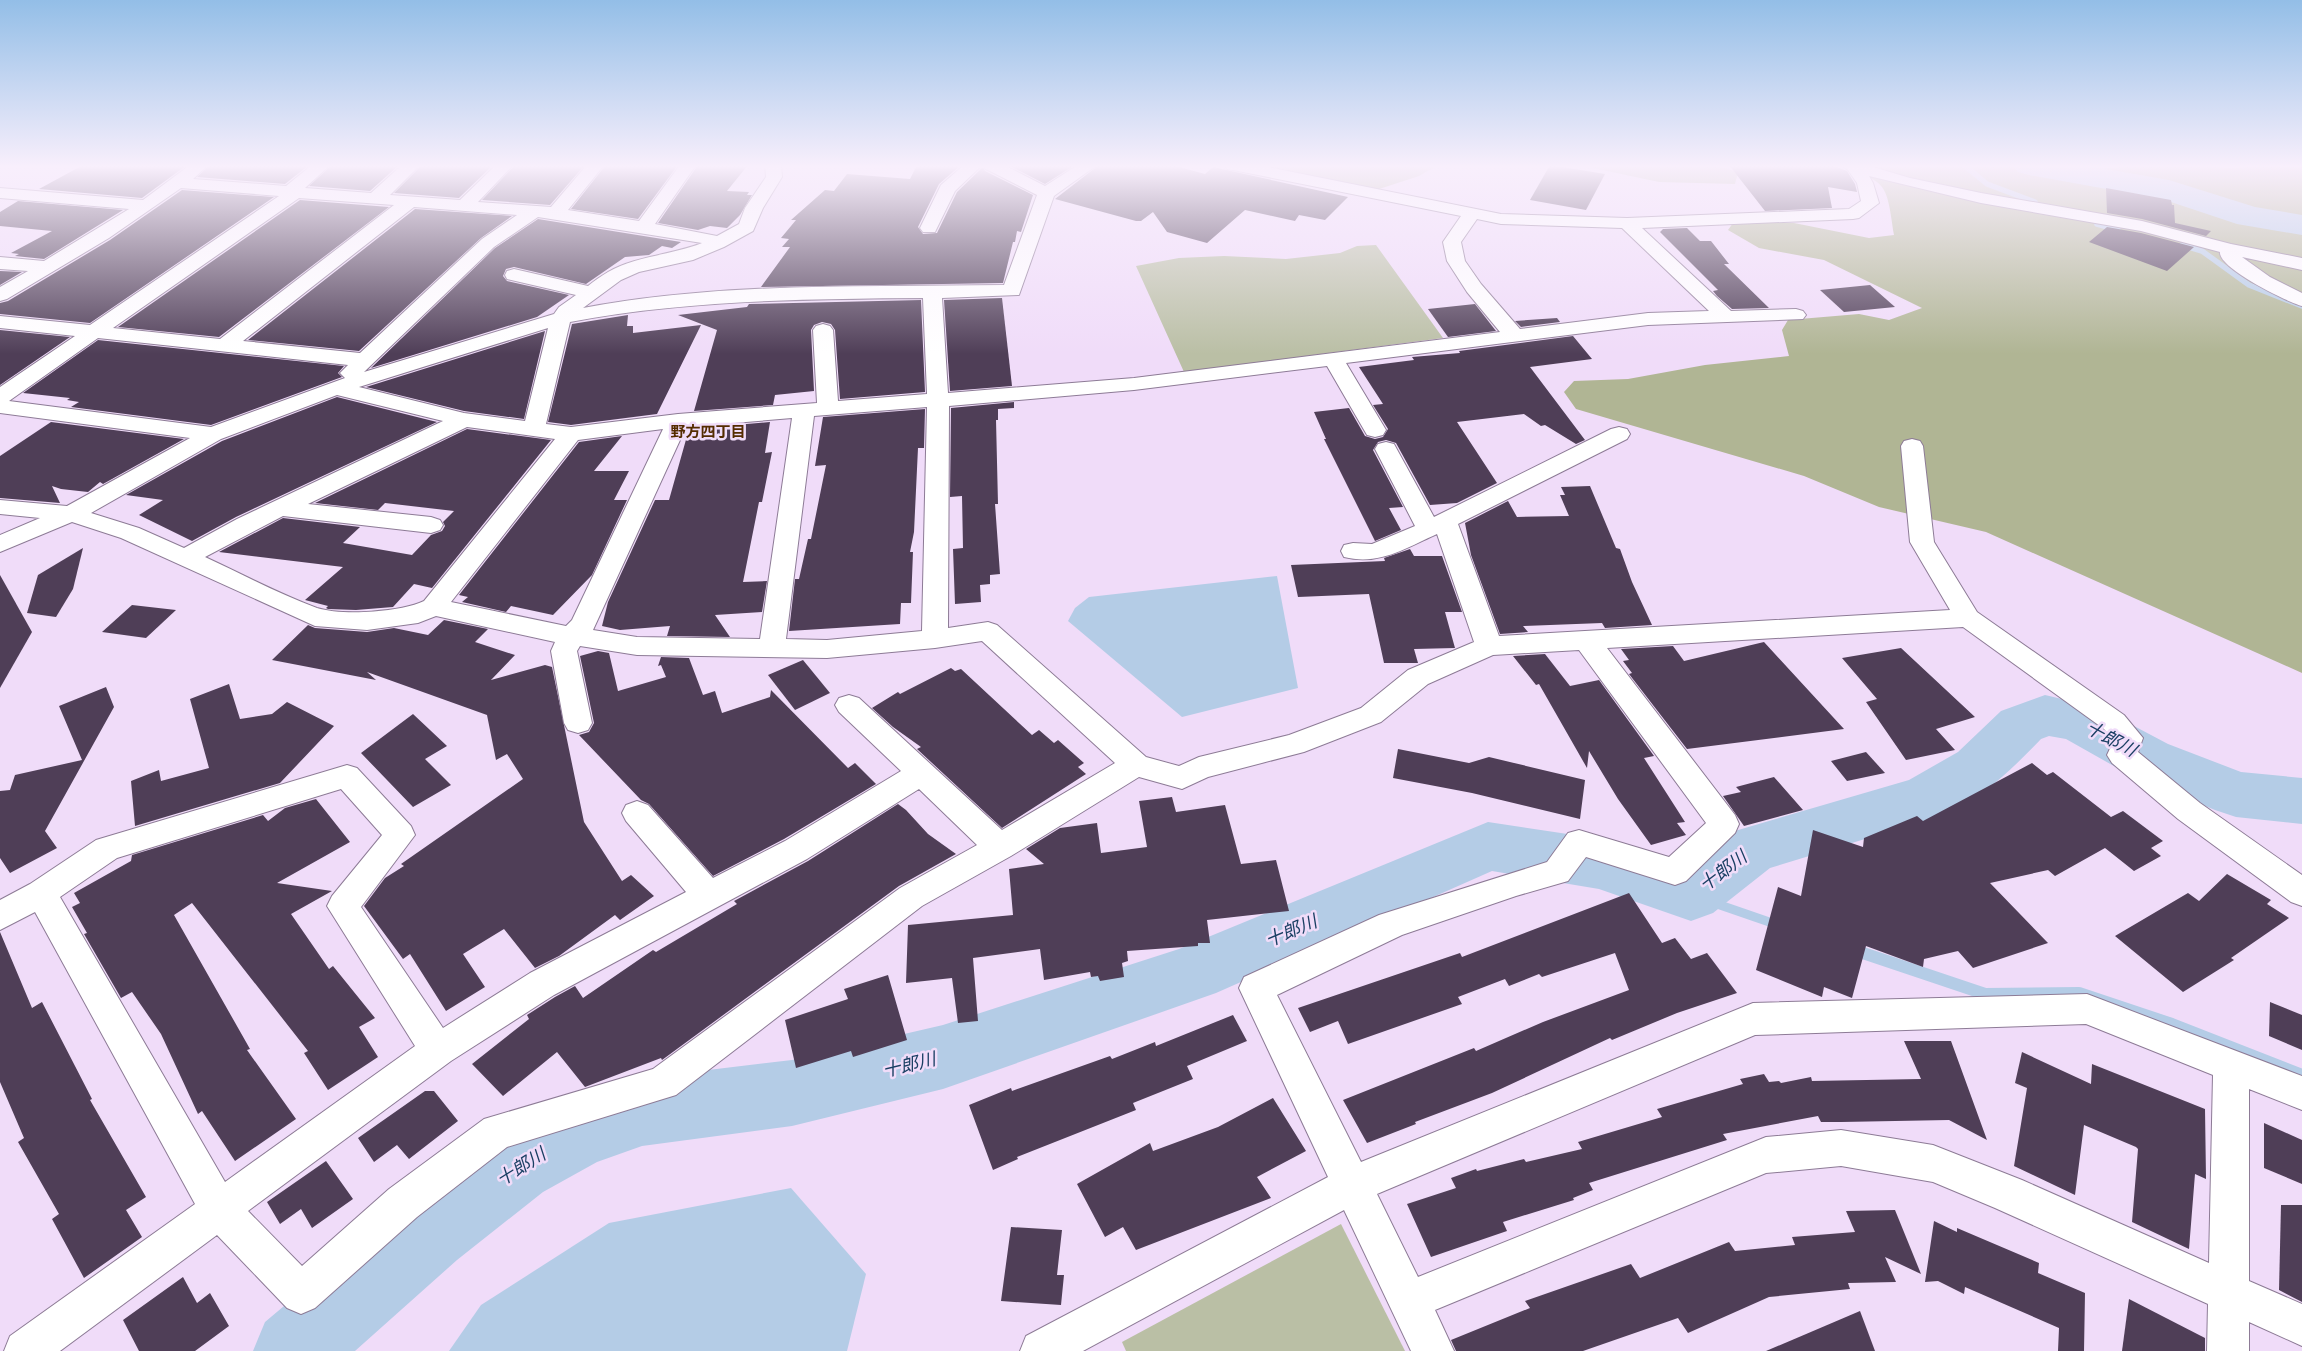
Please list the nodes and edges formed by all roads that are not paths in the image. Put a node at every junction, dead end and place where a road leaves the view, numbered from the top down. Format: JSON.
{"nodes":[{"id":1,"x":109,"y":228,"type":"edge"},
{"id":2,"x":242,"y":228,"type":"edge"},
{"id":3,"x":376,"y":228,"type":"edge"},
{"id":4,"x":510,"y":228,"type":"edge"},
{"id":5,"x":655,"y":228,"type":"edge"},
{"id":6,"x":745,"y":228,"type":"edge"},
{"id":7,"x":1034,"y":228,"type":"edge"},
{"id":8,"x":1462,"y":228,"type":"edge"},
{"id":9,"x":1632,"y":228,"type":"edge"},
{"id":10,"x":2150,"y":228,"type":"edge"},
{"id":11,"x":718,"y":243,"type":"junction"},
{"id":12,"x":2230,"y":249,"type":"junction"},
{"id":13,"x":0,"y":263,"type":"edge"},
{"id":14,"x":2302,"y":264,"type":"edge"},
{"id":15,"x":47,"y":267,"type":"junction"},
{"id":16,"x":514,"y":275,"type":"dead end"},
{"id":17,"x":590,"y":292,"type":"junction"},
{"id":18,"x":0,"y":294,"type":"edge"},
{"id":19,"x":932,"y":294,"type":"junction"},
{"id":20,"x":2302,"y":300,"type":"edge"},
{"id":21,"x":1796,"y":315,"type":"dead end"},
{"id":22,"x":1725,"y":316,"type":"junction"},
{"id":23,"x":561,"y":318,"type":"junction"},
{"id":24,"x":0,"y":322,"type":"edge"},
{"id":25,"x":823,"y":330,"type":"dead end"},
{"id":26,"x":93,"y":333,"type":"junction"},
{"id":27,"x":1514,"y":335,"type":"junction"},
{"id":28,"x":224,"y":346,"type":"junction"},
{"id":29,"x":1333,"y":359,"type":"junction"},
{"id":30,"x":364,"y":360,"type":"junction"},
{"id":31,"x":335,"y":388,"type":"junction"},
{"id":32,"x":0,"y":397,"type":"edge"},
{"id":33,"x":938,"y":400,"type":"junction"},
{"id":34,"x":0,"y":406,"type":"edge"},
{"id":35,"x":828,"y":409,"type":"junction"},
{"id":36,"x":804,"y":411,"type":"junction"},
{"id":37,"x":464,"y":420,"type":"junction"},
{"id":38,"x":678,"y":422,"type":"junction"},
{"id":39,"x":534,"y":430,"type":"junction"},
{"id":40,"x":213,"y":434,"type":"junction"},
{"id":41,"x":571,"y":434,"type":"junction"},
{"id":42,"x":1619,"y":434,"type":"dead end"},
{"id":43,"x":1912,"y":446,"type":"dead end"},
{"id":44,"x":0,"y":507,"type":"edge"},
{"id":45,"x":280,"y":508,"type":"junction"},
{"id":46,"x":71,"y":514,"type":"junction"},
{"id":47,"x":431,"y":525,"type":"dead end"},
{"id":48,"x":1437,"y":525,"type":"junction"},
{"id":49,"x":0,"y":544,"type":"edge"},
{"id":50,"x":1353,"y":551,"type":"dead end"},
{"id":51,"x":184,"y":558,"type":"junction"},
{"id":52,"x":433,"y":607,"type":"junction"},
{"id":53,"x":1968,"y":618,"type":"junction"},
{"id":54,"x":571,"y":636,"type":"junction"},
{"id":55,"x":935,"y":639,"type":"junction"},
{"id":56,"x":1587,"y":641,"type":"junction"},
{"id":57,"x":772,"y":646,"type":"junction"},
{"id":58,"x":1489,"y":646,"type":"junction"},
{"id":59,"x":849,"y":705,"type":"dead end"},
{"id":60,"x":578,"y":723,"type":"dead end"},
{"id":61,"x":1136,"y":765,"type":"junction"},
{"id":62,"x":922,"y":773,"type":"junction"},
{"id":63,"x":637,"y":813,"type":"dead end"},
{"id":64,"x":1000,"y":847,"type":"junction"},
{"id":65,"x":41,"y":893,"type":"junction"},
{"id":66,"x":2302,"y":893,"type":"edge"},
{"id":67,"x":709,"y":896,"type":"junction"},
{"id":68,"x":0,"y":916,"type":"edge"},
{"id":69,"x":438,"y":1050,"type":"junction"},
{"id":70,"x":2231,"y":1065,"type":"junction"},
{"id":71,"x":2302,"y":1093,"type":"edge"},
{"id":72,"x":1352,"y":1185,"type":"junction"},
{"id":73,"x":220,"y":1210,"type":"junction"},
{"id":74,"x":2227,"y":1292,"type":"junction"},
{"id":75,"x":1408,"y":1301,"type":"junction"},
{"id":76,"x":2302,"y":1326,"type":"edge"},
{"id":77,"x":25,"y":1351,"type":"edge"},
{"id":78,"x":1041,"y":1351,"type":"edge"},
{"id":79,"x":1433,"y":1351,"type":"edge"},
{"id":80,"x":2228,"y":1351,"type":"edge"}],
"edges":[{"from":1,"to":15,"type":"street"},
{"from":2,"to":26,"type":"street"},
{"from":3,"to":28,"type":"street"},
{"from":4,"to":30,"type":"street"},
{"from":5,"to":11,"type":"street"},
{"from":6,"to":11,"type":"street"},
{"from":7,"to":19,"type":"street"},
{"from":8,"to":27,"type":"street"},
{"from":9,"to":22,"type":"street"},
{"from":10,"to":12,"type":"street"},
{"from":11,"to":17,"type":"street"},
{"from":12,"to":14,"type":"street"},
{"from":12,"to":20,"type":"street"},
{"from":13,"to":15,"type":"street"},
{"from":15,"to":18,"type":"street"},
{"from":16,"to":17,"type":"street"},
{"from":17,"to":23,"type":"street"},
{"from":19,"to":23,"type":"street"},
{"from":19,"to":33,"type":"street"},
{"from":21,"to":22,"type":"street"},
{"from":22,"to":27,"type":"street"},
{"from":23,"to":31,"type":"street"},
{"from":23,"to":39,"type":"street"},
{"from":24,"to":26,"type":"street"},
{"from":25,"to":35,"type":"street"},
{"from":26,"to":28,"type":"street"},
{"from":26,"to":32,"type":"street"},
{"from":27,"to":29,"type":"street"},
{"from":28,"to":30,"type":"street"},
{"from":29,"to":33,"type":"street"},
{"from":29,"to":48,"type":"street"},
{"from":30,"to":31,"type":"street"},
{"from":31,"to":37,"type":"street"},
{"from":31,"to":40,"type":"street"},
{"from":33,"to":35,"type":"street"},
{"from":33,"to":55,"type":"street"},
{"from":34,"to":40,"type":"street"},
{"from":35,"to":36,"type":"street"},
{"from":36,"to":38,"type":"street"},
{"from":36,"to":57,"type":"street"},
{"from":37,"to":39,"type":"street"},
{"from":37,"to":45,"type":"street"},
{"from":38,"to":41,"type":"street"},
{"from":38,"to":54,"type":"street"},
{"from":39,"to":41,"type":"street"},
{"from":40,"to":46,"type":"street"},
{"from":41,"to":52,"type":"street"},
{"from":42,"to":48,"type":"street"},
{"from":43,"to":53,"type":"street"},
{"from":44,"to":46,"type":"street"},
{"from":45,"to":47,"type":"street"},
{"from":45,"to":51,"type":"street"},
{"from":46,"to":49,"type":"street"},
{"from":46,"to":51,"type":"street"},
{"from":48,"to":50,"type":"street"},
{"from":48,"to":58,"type":"street"},
{"from":51,"to":52,"type":"street"},
{"from":52,"to":54,"type":"street"},
{"from":53,"to":56,"type":"street"},
{"from":53,"to":66,"type":"street"},
{"from":54,"to":57,"type":"street"},
{"from":54,"to":60,"type":"street"},
{"from":55,"to":57,"type":"street"},
{"from":55,"to":61,"type":"street"},
{"from":56,"to":58,"type":"street"},
{"from":56,"to":72,"type":"street"},
{"from":58,"to":61,"type":"street"},
{"from":59,"to":62,"type":"street"},
{"from":61,"to":64,"type":"street"},
{"from":62,"to":64,"type":"street"},
{"from":62,"to":67,"type":"street"},
{"from":63,"to":67,"type":"street"},
{"from":64,"to":73,"type":"street"},
{"from":65,"to":68,"type":"street"},
{"from":65,"to":69,"type":"street"},
{"from":65,"to":73,"type":"street"},
{"from":67,"to":69,"type":"street"},
{"from":69,"to":73,"type":"street"},
{"from":70,"to":71,"type":"street"},
{"from":70,"to":72,"type":"street"},
{"from":70,"to":74,"type":"street"},
{"from":72,"to":75,"type":"street"},
{"from":72,"to":78,"type":"street"},
{"from":73,"to":77,"type":"street"},
{"from":74,"to":75,"type":"street"},
{"from":74,"to":76,"type":"street"},
{"from":74,"to":80,"type":"street"},
{"from":75,"to":79,"type":"street"}]}
